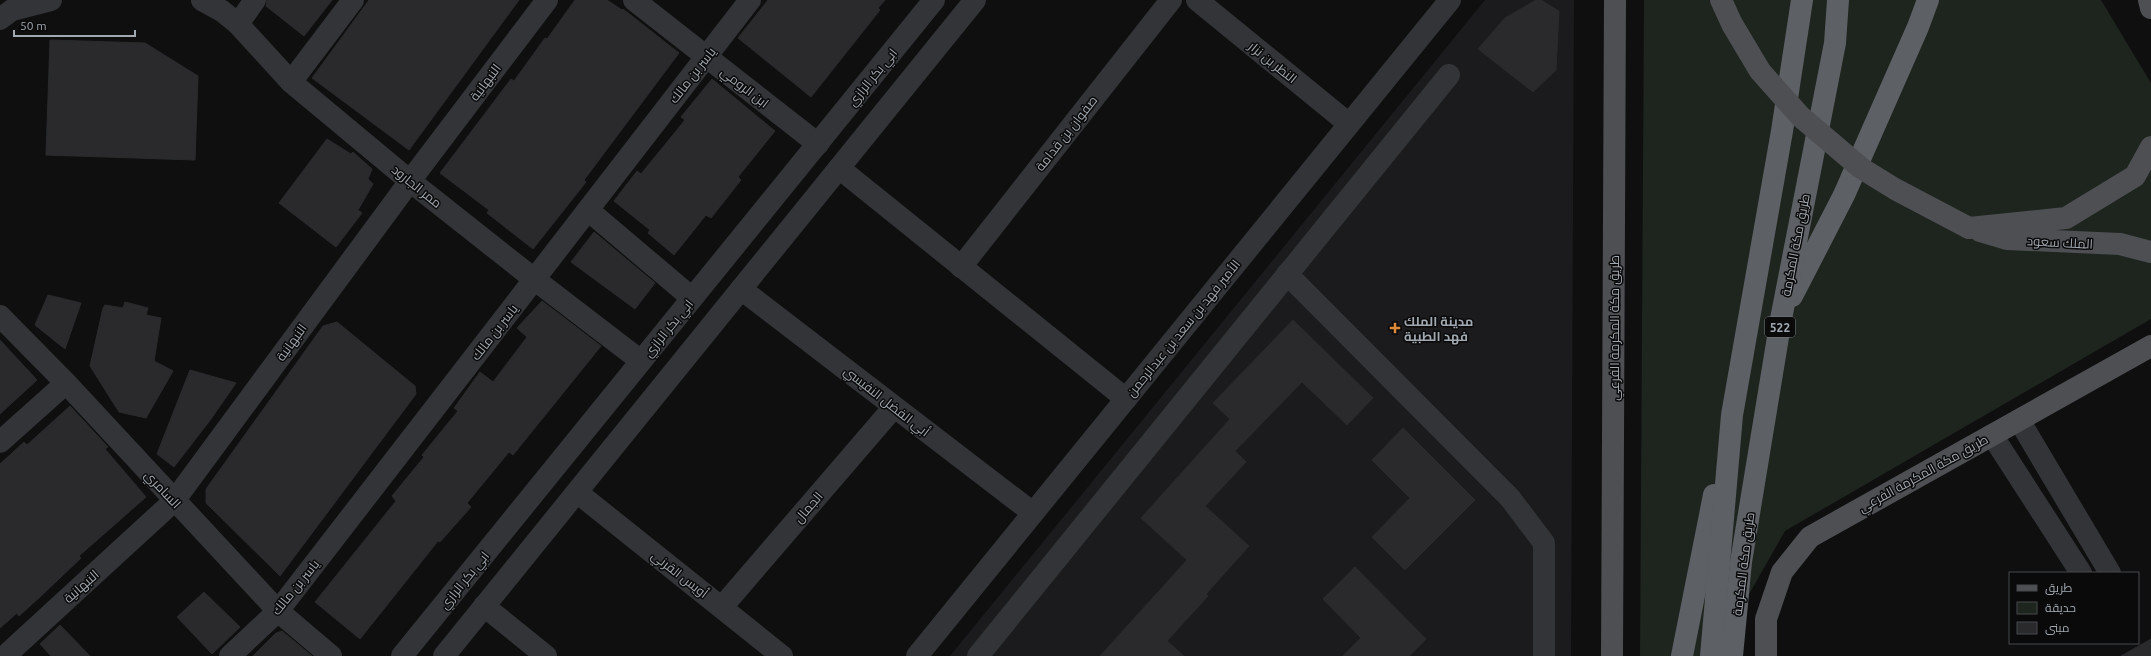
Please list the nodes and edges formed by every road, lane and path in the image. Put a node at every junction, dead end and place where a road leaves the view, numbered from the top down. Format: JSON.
{"nodes":[{"id":1,"x":202,"y":0,"type":"edge"},
{"id":2,"x":255,"y":0,"type":"edge"},
{"id":3,"x":353,"y":0,"type":"edge"},
{"id":4,"x":547,"y":0,"type":"edge"},
{"id":5,"x":634,"y":0,"type":"edge"},
{"id":6,"x":750,"y":0,"type":"edge"},
{"id":7,"x":934,"y":0,"type":"edge"},
{"id":8,"x":975,"y":0,"type":"edge"},
{"id":9,"x":1171,"y":0,"type":"edge"},
{"id":10,"x":1197,"y":0,"type":"edge"},
{"id":11,"x":1450,"y":0,"type":"edge"},
{"id":12,"x":1615,"y":0,"type":"edge"},
{"id":13,"x":1721,"y":0,"type":"edge"},
{"id":14,"x":1802,"y":0,"type":"edge"},
{"id":15,"x":1838,"y":0,"type":"edge"},
{"id":16,"x":1928,"y":0,"type":"edge"},
{"id":17,"x":2149,"y":0,"type":"edge"},
{"id":18,"x":47,"y":1,"type":"edge"},
{"id":19,"x":2151,"y":8,"type":"edge"},
{"id":20,"x":0,"y":19,"type":"edge"},
{"id":21,"x":238,"y":24,"type":"junction"},
{"id":22,"x":706,"y":57,"type":"junction"},
{"id":23,"x":1449,"y":75,"type":"dead end"},
{"id":24,"x":291,"y":82,"type":"junction"},
{"id":25,"x":1349,"y":124,"type":"junction"},
{"id":26,"x":818,"y":144,"type":"junction"},
{"id":27,"x":2151,"y":147,"type":"edge"},
{"id":28,"x":839,"y":168,"type":"junction"},
{"id":29,"x":410,"y":181,"type":"junction"},
{"id":30,"x":588,"y":210,"type":"junction"},
{"id":31,"x":1969,"y":228,"type":"junction"},
{"id":32,"x":2151,"y":252,"type":"edge"},
{"id":33,"x":961,"y":267,"type":"junction"},
{"id":34,"x":1757,"y":272,"type":"junction"},
{"id":35,"x":1287,"y":274,"type":"junction"},
{"id":36,"x":534,"y":279,"type":"junction"},
{"id":37,"x":741,"y":289,"type":"junction"},
{"id":38,"x":692,"y":298,"type":"junction"},
{"id":39,"x":0,"y":316,"type":"edge"},
{"id":40,"x":1781,"y":319,"type":"junction"},
{"id":41,"x":2151,"y":346,"type":"edge"},
{"id":42,"x":641,"y":361,"type":"junction"},
{"id":43,"x":66,"y":383,"type":"junction"},
{"id":44,"x":1126,"y":399,"type":"junction"},
{"id":45,"x":894,"y":407,"type":"junction"},
{"id":46,"x":2019,"y":420,"type":"junction"},
{"id":47,"x":1992,"y":435,"type":"junction"},
{"id":48,"x":0,"y":442,"type":"edge"},
{"id":49,"x":578,"y":493,"type":"junction"},
{"id":50,"x":174,"y":501,"type":"junction"},
{"id":51,"x":1033,"y":513,"type":"junction"},
{"id":52,"x":2079,"y":572,"type":"edge"},
{"id":53,"x":2109,"y":572,"type":"edge"},
{"id":54,"x":484,"y":606,"type":"junction"},
{"id":55,"x":722,"y":607,"type":"junction"},
{"id":56,"x":278,"y":611,"type":"junction"},
{"id":57,"x":4,"y":656,"type":"edge"},
{"id":58,"x":230,"y":656,"type":"edge"},
{"id":59,"x":331,"y":656,"type":"edge"},
{"id":60,"x":402,"y":656,"type":"edge"},
{"id":61,"x":444,"y":656,"type":"edge"},
{"id":62,"x":546,"y":656,"type":"edge"},
{"id":63,"x":782,"y":656,"type":"edge"},
{"id":64,"x":917,"y":656,"type":"edge"},
{"id":65,"x":978,"y":656,"type":"edge"},
{"id":66,"x":1544,"y":656,"type":"edge"},
{"id":67,"x":1612,"y":656,"type":"edge"},
{"id":68,"x":1682,"y":656,"type":"edge"},
{"id":69,"x":1711,"y":656,"type":"edge"},
{"id":70,"x":1732,"y":656,"type":"edge"},
{"id":71,"x":1766,"y":656,"type":"edge"}],
"edges":[{"from":1,"to":21,"type":"street","name":"ممر الجارود"},
{"from":2,"to":21,"type":"street"},
{"from":3,"to":24,"type":"street"},
{"from":4,"to":29,"type":"street","name":"النبهانية"},
{"from":5,"to":22,"type":"street","name":"ابن الرومي"},
{"from":6,"to":22,"type":"street","name":"ياسر بن مالك"},
{"from":7,"to":26,"type":"street","name":"ابي بكر الرازي"},
{"from":8,"to":28,"type":"street"},
{"from":9,"to":33,"type":"street","name":"صفوان بن قدامة"},
{"from":10,"to":25,"type":"street","name":"النظر بن نزار"},
{"from":11,"to":25,"type":"street","name":"الأمير فهد بن سعد بن عبدالرحمن"},
{"from":12,"to":67,"type":"main road","name":"طريق مكة المكرمة الفرعي"},
{"from":13,"to":31,"type":"main road","name":"الملك سعود","bridge":true},
{"from":14,"to":34,"type":"highway","name":"طريق مكة المكرمة","number":"522"},
{"from":15,"to":40,"type":"highway","name":"طريق مكة المكرمة","number":"522"},
{"from":16,"to":40,"type":"highway"},
{"from":17,"to":19,"type":"main road"},
{"from":18,"to":20,"type":"street"},
{"from":21,"to":24,"type":"street","name":"ممر الجارود"},
{"from":22,"to":26,"type":"street","name":"ابن الرومي"},
{"from":22,"to":30,"type":"street","name":"ياسر بن مالك"},
{"from":23,"to":35,"type":"street"},
{"from":24,"to":29,"type":"street","name":"ممر الجارود"},
{"from":25,"to":44,"type":"street","name":"الأمير فهد بن سعد بن عبدالرحمن"},
{"from":26,"to":38,"type":"street","name":"ابي بكر الرازي"},
{"from":27,"to":31,"type":"main road"},
{"from":28,"to":33,"type":"street"},
{"from":28,"to":37,"type":"street"},
{"from":29,"to":36,"type":"street","name":"ممر الجارود"},
{"from":29,"to":50,"type":"street","name":"النبهانية"},
{"from":30,"to":36,"type":"street","name":"ياسر بن مالك"},
{"from":30,"to":38,"type":"street"},
{"from":31,"to":32,"type":"main road","name":"الملك سعود"},
{"from":33,"to":44,"type":"street"},
{"from":34,"to":68,"type":"highway"},
{"from":34,"to":69,"type":"highway","name":"طريق مكة المكرمة","number":"522"},
{"from":35,"to":65,"type":"street"},
{"from":35,"to":66,"type":"street"},
{"from":36,"to":42,"type":"street","name":"ممر الجارود"},
{"from":36,"to":56,"type":"street","name":"ياسر بن مالك"},
{"from":37,"to":45,"type":"street","name":"أبي الفضل النفيسي"},
{"from":37,"to":49,"type":"street"},
{"from":38,"to":42,"type":"street","name":"ابي بكر الرازي"},
{"from":39,"to":43,"type":"street","name":"السامري"},
{"from":40,"to":70,"type":"highway","name":"طريق مكة المكرمة","number":"522"},
{"from":41,"to":46,"type":"main road","name":"طريق مكة المكرمة الفرعي"},
{"from":42,"to":60,"type":"street","name":"ابي بكر الرازي"},
{"from":43,"to":48,"type":"street"},
{"from":43,"to":50,"type":"street","name":"السامري"},
{"from":44,"to":51,"type":"street","name":"الأمير فهد بن سعد بن عبدالرحمن"},
{"from":45,"to":51,"type":"street","name":"أبي الفضل النفيسي"},
{"from":45,"to":55,"type":"street","name":"الجمال"},
{"from":46,"to":47,"type":"main road","name":"طريق مكة المكرمة الفرعي"},
{"from":46,"to":53,"type":"street"},
{"from":47,"to":52,"type":"street"},
{"from":47,"to":71,"type":"main road","name":"طريق مكة المكرمة الفرعي"},
{"from":49,"to":54,"type":"street"},
{"from":49,"to":55,"type":"street","name":"أويس القرني"},
{"from":50,"to":56,"type":"street","name":"السامري"},
{"from":50,"to":57,"type":"street","name":"النبهانية"},
{"from":51,"to":64,"type":"street","name":"الأمير فهد بن سعد بن عبدالرحمن"},
{"from":54,"to":61,"type":"street"},
{"from":54,"to":62,"type":"street"},
{"from":55,"to":63,"type":"street","name":"أويس القرني"},
{"from":56,"to":58,"type":"street","name":"ياسر بن مالك"},
{"from":56,"to":59,"type":"street","name":"السامري"}]}
